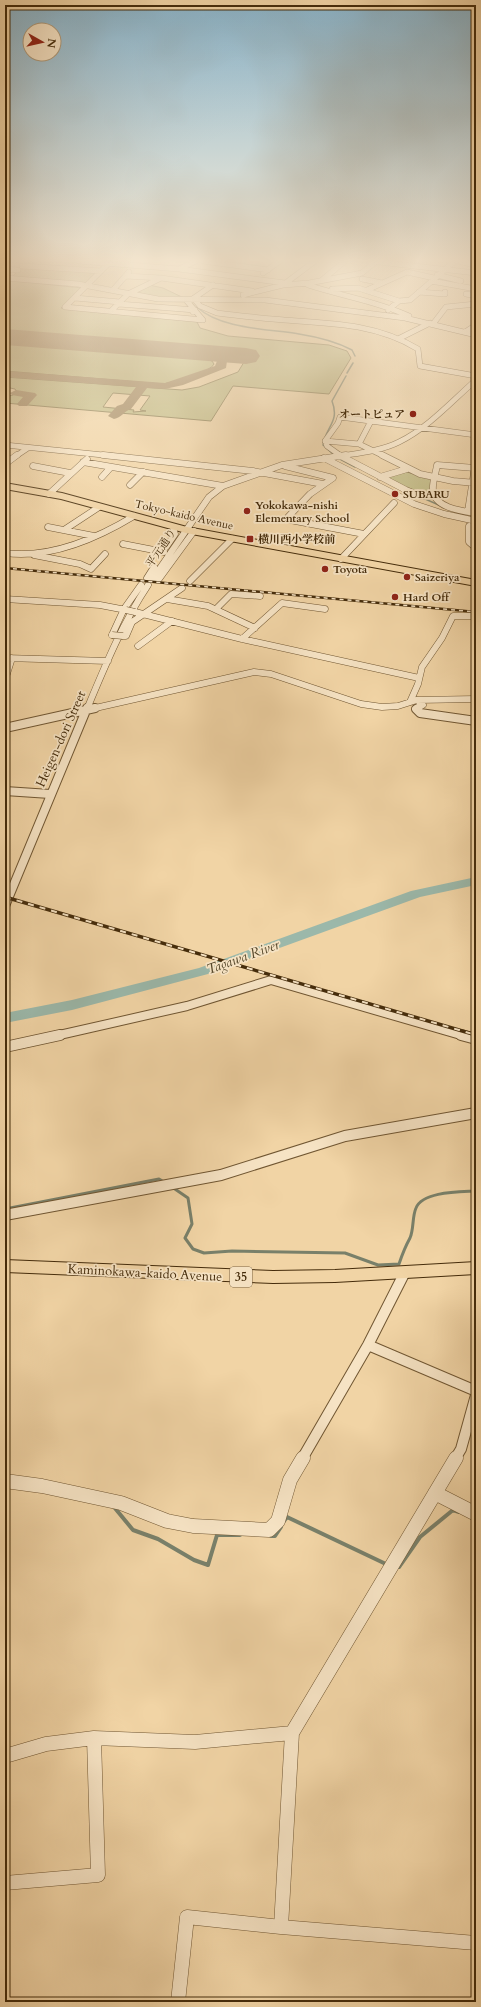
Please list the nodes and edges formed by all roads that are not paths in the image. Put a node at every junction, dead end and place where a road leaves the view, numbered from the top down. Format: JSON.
{"nodes":[{"id":1,"x":419,"y":355,"type":"edge"},
{"id":2,"x":476,"y":376,"type":"edge"},
{"id":3,"x":476,"y":380,"type":"edge"},
{"id":4,"x":371,"y":421,"type":"junction"},
{"id":5,"x":422,"y":428,"type":"junction"},
{"id":6,"x":476,"y":435,"type":"edge"},
{"id":7,"x":325,"y":441,"type":"junction"},
{"id":8,"x":359,"y":444,"type":"junction"},
{"id":9,"x":5,"y":445,"type":"edge"},
{"id":10,"x":28,"y":448,"type":"junction"},
{"id":11,"x":372,"y":451,"type":"junction"},
{"id":12,"x":95,"y":454,"type":"junction"},
{"id":13,"x":340,"y":456,"type":"junction"},
{"id":14,"x":324,"y":458,"type":"junction"},
{"id":15,"x":476,"y":460,"type":"edge"},
{"id":16,"x":83,"y":462,"type":"junction"},
{"id":17,"x":5,"y":464,"type":"edge"},
{"id":18,"x":282,"y":465,"type":"junction"},
{"id":19,"x":34,"y":466,"type":"dead end"},
{"id":20,"x":111,"y":467,"type":"junction"},
{"id":21,"x":407,"y":468,"type":"junction"},
{"id":22,"x":475,"y":468,"type":"junction"},
{"id":23,"x":348,"y":471,"type":"junction"},
{"id":24,"x":143,"y":472,"type":"junction"},
{"id":25,"x":260,"y":472,"type":"junction"},
{"id":26,"x":70,"y":473,"type":"junction"},
{"id":27,"x":102,"y":477,"type":"dead end"},
{"id":28,"x":380,"y":477,"type":"junction"},
{"id":29,"x":333,"y":478,"type":"junction"},
{"id":30,"x":436,"y":478,"type":"junction"},
{"id":31,"x":474,"y":482,"type":"edge"},
{"id":32,"x":323,"y":484,"type":"junction"},
{"id":33,"x":130,"y":485,"type":"dead end"},
{"id":34,"x":222,"y":486,"type":"junction"},
{"id":35,"x":6,"y":487,"type":"edge"},
{"id":36,"x":49,"y":494,"type":"junction"},
{"id":37,"x":434,"y":496,"type":"junction"},
{"id":38,"x":394,"y":503,"type":"dead end"},
{"id":39,"x":99,"y":507,"type":"junction"},
{"id":40,"x":468,"y":511,"type":"junction"},
{"id":41,"x":476,"y":513,"type":"edge"},
{"id":42,"x":134,"y":516,"type":"junction"},
{"id":43,"x":476,"y":521,"type":"edge"},
{"id":44,"x":173,"y":526,"type":"junction"},
{"id":45,"x":48,"y":527,"type":"dead end"},
{"id":46,"x":476,"y":527,"type":"edge"},
{"id":47,"x":64,"y":530,"type":"junction"},
{"id":48,"x":190,"y":531,"type":"junction"},
{"id":49,"x":364,"y":534,"type":"junction"},
{"id":50,"x":94,"y":536,"type":"junction"},
{"id":51,"x":232,"y":539,"type":"junction"},
{"id":52,"x":123,"y":544,"type":"dead end"},
{"id":53,"x":476,"y":548,"type":"edge"},
{"id":54,"x":164,"y":552,"type":"junction"},
{"id":55,"x":5,"y":553,"type":"edge"},
{"id":56,"x":29,"y":554,"type":"junction"},
{"id":57,"x":105,"y":554,"type":"dead end"},
{"id":58,"x":341,"y":559,"type":"junction"},
{"id":59,"x":154,"y":577,"type":"dead end"},
{"id":60,"x":190,"y":581,"type":"dead end"},
{"id":61,"x":476,"y":583,"type":"edge"},
{"id":62,"x":148,"y":586,"type":"junction"},
{"id":63,"x":182,"y":588,"type":"dead end"},
{"id":64,"x":260,"y":596,"type":"dead end"},
{"id":65,"x":167,"y":598,"type":"junction"},
{"id":66,"x":5,"y":599,"type":"edge"},
{"id":67,"x":216,"y":609,"type":"junction"},
{"id":68,"x":325,"y":609,"type":"dead end"},
{"id":69,"x":125,"y":610,"type":"junction"},
{"id":70,"x":139,"y":613,"type":"junction"},
{"id":71,"x":476,"y":616,"type":"edge"},
{"id":72,"x":172,"y":621,"type":"junction"},
{"id":73,"x":255,"y":628,"type":"junction"},
{"id":74,"x":242,"y":639,"type":"junction"},
{"id":75,"x":138,"y":646,"type":"dead end"},
{"id":76,"x":8,"y":658,"type":"edge"},
{"id":77,"x":108,"y":661,"type":"junction"},
{"id":78,"x":419,"y":678,"type":"junction"},
{"id":79,"x":5,"y":680,"type":"edge"},
{"id":80,"x":474,"y":700,"type":"edge"},
{"id":81,"x":414,"y":701,"type":"junction"},
{"id":82,"x":87,"y":711,"type":"junction"},
{"id":83,"x":476,"y":721,"type":"edge"},
{"id":84,"x":5,"y":728,"type":"edge"},
{"id":85,"x":5,"y":790,"type":"edge"},
{"id":86,"x":50,"y":794,"type":"junction"},
{"id":87,"x":6,"y":903,"type":"edge"},
{"id":88,"x":476,"y":1039,"type":"edge"},
{"id":89,"x":5,"y":1047,"type":"edge"},
{"id":90,"x":476,"y":1113,"type":"edge"},
{"id":91,"x":5,"y":1215,"type":"edge"},
{"id":92,"x":5,"y":1266,"type":"edge"},
{"id":93,"x":476,"y":1268,"type":"edge"},
{"id":94,"x":405,"y":1272,"type":"junction"},
{"id":95,"x":368,"y":1344,"type":"junction"},
{"id":96,"x":476,"y":1391,"type":"edge"},
{"id":97,"x":476,"y":1395,"type":"edge"},
{"id":98,"x":5,"y":1481,"type":"edge"},
{"id":99,"x":435,"y":1493,"type":"junction"},
{"id":100,"x":476,"y":1514,"type":"edge"},
{"id":101,"x":292,"y":1733,"type":"junction"},
{"id":102,"x":94,"y":1738,"type":"junction"},
{"id":103,"x":5,"y":1756,"type":"edge"},
{"id":104,"x":5,"y":1883,"type":"edge"},
{"id":105,"x":282,"y":1927,"type":"junction"},
{"id":106,"x":476,"y":1943,"type":"edge"},
{"id":107,"x":178,"y":2002,"type":"edge"}],
"edges":[{"from":1,"to":2,"type":"street"},
{"from":3,"to":5,"type":"street"},
{"from":4,"to":5,"type":"street"},
{"from":4,"to":7,"type":"street"},
{"from":4,"to":8,"type":"street"},
{"from":5,"to":6,"type":"street"},
{"from":5,"to":11,"type":"street"},
{"from":7,"to":8,"type":"street"},
{"from":7,"to":13,"type":"street"},
{"from":8,"to":11,"type":"street"},
{"from":9,"to":10,"type":"street"},
{"from":10,"to":12,"type":"street"},
{"from":10,"to":17,"type":"street"},
{"from":11,"to":13,"type":"street"},
{"from":11,"to":21,"type":"street"},
{"from":12,"to":16,"type":"street"},
{"from":12,"to":25,"type":"street"},
{"from":13,"to":14,"type":"street"},
{"from":13,"to":28,"type":"street"},
{"from":14,"to":18,"type":"street"},
{"from":14,"to":23,"type":"street"},
{"from":15,"to":22,"type":"street"},
{"from":16,"to":20,"type":"street"},
{"from":16,"to":26,"type":"street"},
{"from":18,"to":25,"type":"street"},
{"from":18,"to":29,"type":"street"},
{"from":19,"to":26,"type":"street"},
{"from":20,"to":24,"type":"street"},
{"from":20,"to":27,"type":"street"},
{"from":21,"to":28,"type":"street"},
{"from":21,"to":30,"type":"street"},
{"from":22,"to":30,"type":"street"},
{"from":22,"to":31,"type":"street"},
{"from":23,"to":29,"type":"street"},
{"from":23,"to":43,"type":"street"},
{"from":24,"to":33,"type":"street"},
{"from":24,"to":34,"type":"street"},
{"from":25,"to":32,"type":"street"},
{"from":25,"to":34,"type":"street"},
{"from":26,"to":36,"type":"street"},
{"from":28,"to":37,"type":"street"},
{"from":29,"to":32,"type":"street"},
{"from":30,"to":31,"type":"street"},
{"from":30,"to":37,"type":"street"},
{"from":31,"to":40,"type":"street"},
{"from":32,"to":49,"type":"street"},
{"from":34,"to":48,"type":"street"},
{"from":35,"to":36,"type":"highway","name":"Tokyo-kaido Avenue"},
{"from":36,"to":39,"type":"highway","name":"Tokyo-kaido Avenue"},
{"from":37,"to":40,"type":"street"},
{"from":38,"to":49,"type":"street"},
{"from":39,"to":42,"type":"highway","name":"Tokyo-kaido Avenue"},
{"from":39,"to":47,"type":"street"},
{"from":40,"to":41,"type":"street"},
{"from":42,"to":44,"type":"highway","name":"Tokyo-kaido Avenue"},
{"from":42,"to":50,"type":"street"},
{"from":44,"to":48,"type":"highway","name":"Tokyo-kaido Avenue"},
{"from":44,"to":54,"type":"street"},
{"from":45,"to":47,"type":"street"},
{"from":46,"to":53,"type":"street"},
{"from":47,"to":50,"type":"street"},
{"from":48,"to":51,"type":"highway","name":"Tokyo-kaido Avenue"},
{"from":48,"to":54,"type":"street"},
{"from":48,"to":59,"type":"street","name":"平元通り"},
{"from":49,"to":58,"type":"street"},
{"from":50,"to":56,"type":"street"},
{"from":51,"to":58,"type":"highway","name":"Tokyo-kaido Avenue"},
{"from":51,"to":60,"type":"street"},
{"from":52,"to":54,"type":"street"},
{"from":55,"to":56,"type":"street"},
{"from":56,"to":57,"type":"street"},
{"from":58,"to":61,"type":"highway","name":"Tokyo-kaido Avenue"},
{"from":62,"to":69,"type":"street"},
{"from":62,"to":70,"type":"street"},
{"from":62,"to":77,"type":"street","name":"Heigen-dori Street"},
{"from":63,"to":65,"type":"street"},
{"from":64,"to":67,"type":"street"},
{"from":65,"to":67,"type":"street"},
{"from":65,"to":70,"type":"street"},
{"from":66,"to":69,"type":"street"},
{"from":67,"to":73,"type":"street"},
{"from":68,"to":73,"type":"street"},
{"from":69,"to":70,"type":"street","bridge":true},
{"from":69,"to":70,"type":"street","bridge":true},
{"from":70,"to":72,"type":"street"},
{"from":71,"to":78,"type":"street"},
{"from":72,"to":74,"type":"street"},
{"from":72,"to":75,"type":"street"},
{"from":73,"to":74,"type":"street"},
{"from":74,"to":78,"type":"street"},
{"from":76,"to":77,"type":"street"},
{"from":76,"to":79,"type":"street"},
{"from":77,"to":82,"type":"street","name":"Heigen-dori Street"},
{"from":78,"to":81,"type":"street"},
{"from":80,"to":81,"type":"street"},
{"from":81,"to":82,"type":"street"},
{"from":81,"to":83,"type":"street"},
{"from":82,"to":84,"type":"street"},
{"from":82,"to":86,"type":"street","name":"Heigen-dori Street"},
{"from":85,"to":86,"type":"street"},
{"from":86,"to":87,"type":"street","name":"Heigen-dori Street"},
{"from":88,"to":89,"type":"street"},
{"from":90,"to":91,"type":"street"},
{"from":92,"to":94,"type":"main road","name":"Kaminokawa-kaido Avenue","number":"35"},
{"from":93,"to":94,"type":"main road","name":"Kaminokawa-kaido Avenue","number":"35"},
{"from":94,"to":95,"type":"street"},
{"from":95,"to":96,"type":"street"},
{"from":95,"to":98,"type":"street"},
{"from":97,"to":99,"type":"street"},
{"from":99,"to":100,"type":"street"},
{"from":99,"to":101,"type":"street"},
{"from":101,"to":102,"type":"street"},
{"from":101,"to":105,"type":"street"},
{"from":102,"to":103,"type":"street"},
{"from":102,"to":104,"type":"street"},
{"from":105,"to":106,"type":"street"},
{"from":105,"to":107,"type":"street"}]}
